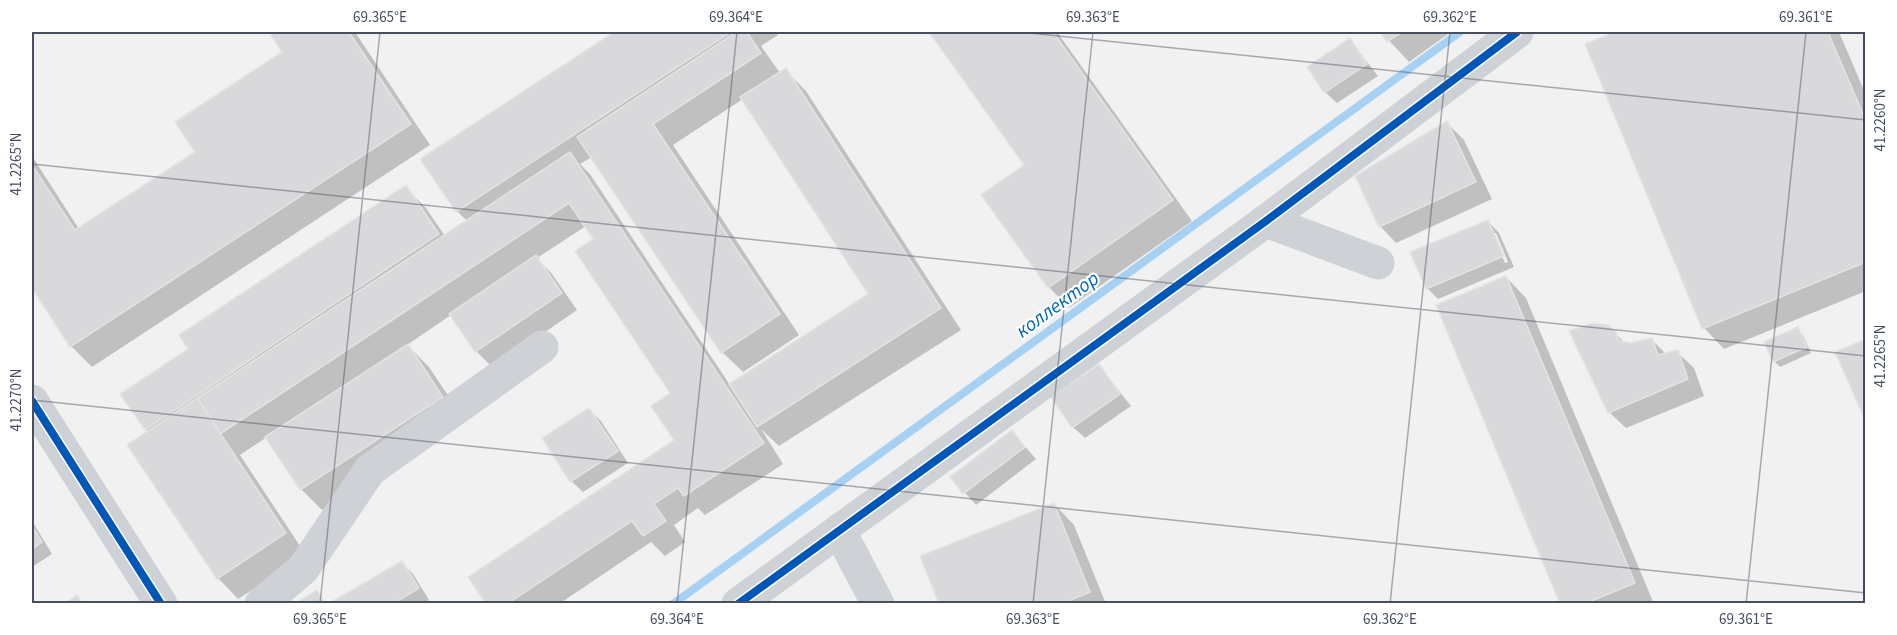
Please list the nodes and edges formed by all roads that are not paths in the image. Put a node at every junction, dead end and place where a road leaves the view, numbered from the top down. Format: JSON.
{"nodes":[{"id":1,"x":1517,"y":32,"type":"edge"},
{"id":2,"x":1266,"y":221,"type":"junction"},
{"id":3,"x":1378,"y":263,"type":"dead end"},
{"id":4,"x":542,"y":347,"type":"dead end"},
{"id":5,"x":32,"y":400,"type":"edge"},
{"id":6,"x":839,"y":530,"type":"junction"},
{"id":7,"x":161,"y":603,"type":"edge"},
{"id":8,"x":261,"y":603,"type":"edge"},
{"id":9,"x":738,"y":603,"type":"edge"},
{"id":10,"x":878,"y":603,"type":"edge"}],
"edges":[{"from":1,"to":2,"type":"street"},
{"from":2,"to":3,"type":"street"},
{"from":2,"to":6,"type":"street"},
{"from":4,"to":8,"type":"street"},
{"from":5,"to":7,"type":"street"},
{"from":6,"to":9,"type":"street"},
{"from":6,"to":10,"type":"street"}]}
